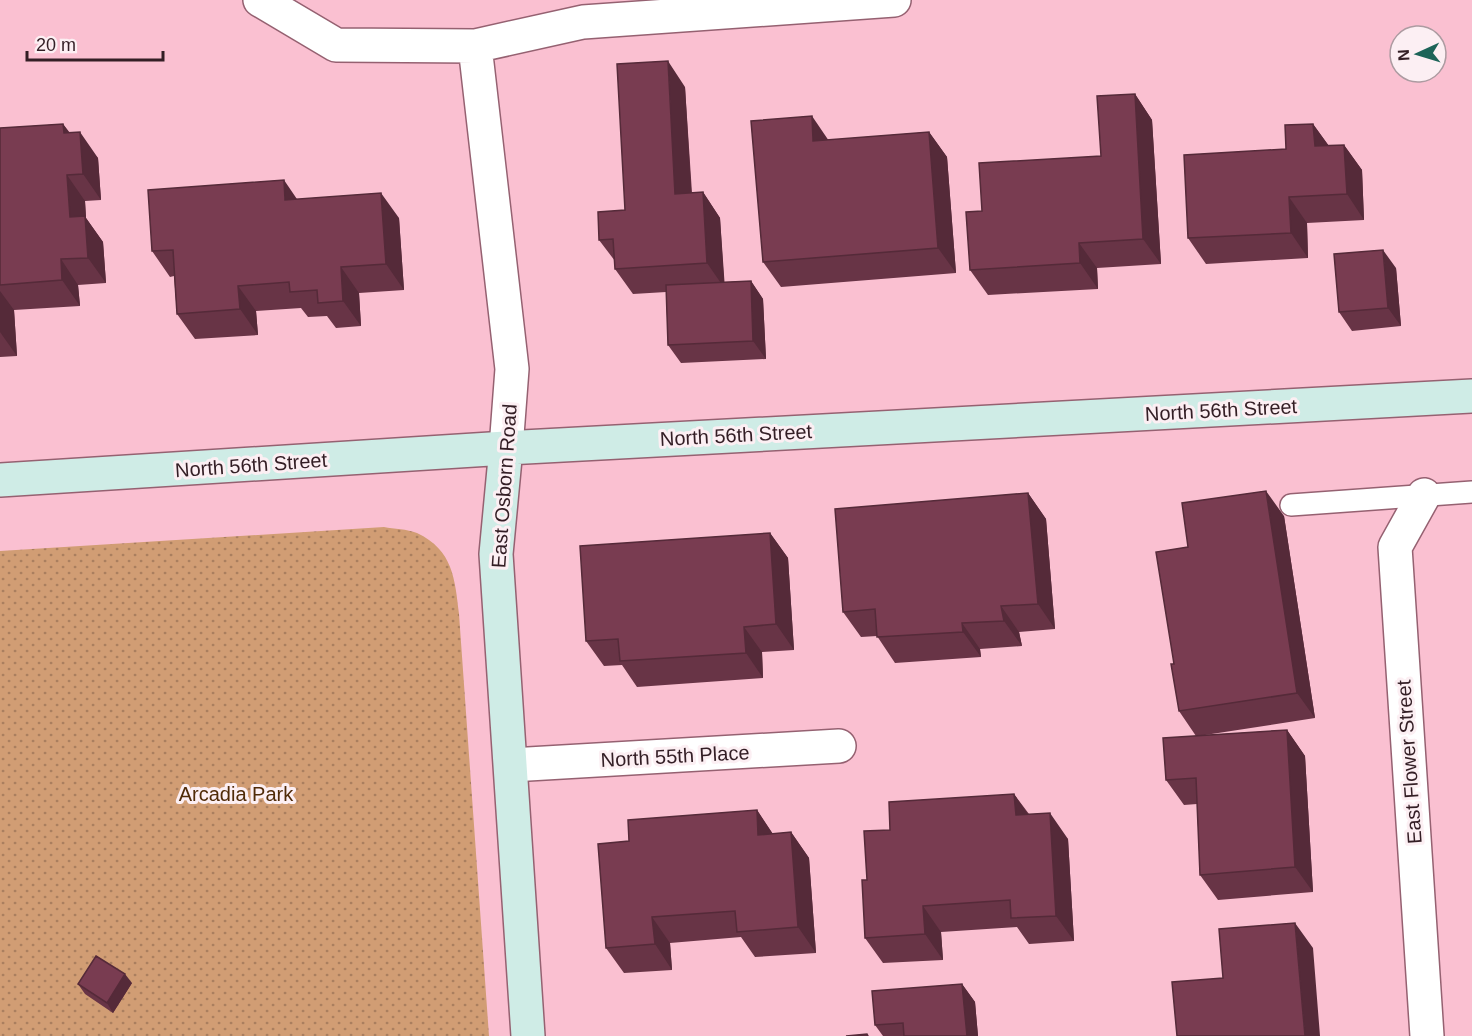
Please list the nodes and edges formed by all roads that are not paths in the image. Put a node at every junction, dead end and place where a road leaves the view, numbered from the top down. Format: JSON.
{"nodes":[{"id":1,"x":260,"y":0,"type":"edge"},
{"id":2,"x":894,"y":0,"type":"edge"},
{"id":3,"x":475,"y":46,"type":"junction"},
{"id":4,"x":1472,"y":396,"type":"edge"},
{"id":5,"x":506,"y":448,"type":"junction"},
{"id":6,"x":0,"y":480,"type":"edge"},
{"id":7,"x":1472,"y":492,"type":"edge"},
{"id":8,"x":1424,"y":495,"type":"junction"},
{"id":9,"x":1291,"y":505,"type":"dead end"},
{"id":10,"x":839,"y":746,"type":"dead end"},
{"id":11,"x":511,"y":765,"type":"junction"},
{"id":12,"x":528,"y":1036,"type":"edge"},
{"id":13,"x":1427,"y":1036,"type":"edge"}],
"edges":[{"from":1,"to":3,"type":"street"},
{"from":2,"to":3,"type":"street"},
{"from":3,"to":5,"type":"street","name":"East Osborn Road"},
{"from":4,"to":5,"type":"main road","name":"North 56th Street"},
{"from":5,"to":6,"type":"main road","name":"North 56th Street"},
{"from":5,"to":11,"type":"main road","name":"East Osborn Road"},
{"from":7,"to":8,"type":"lane"},
{"from":8,"to":9,"type":"lane"},
{"from":8,"to":13,"type":"street","name":"East Flower Street"},
{"from":10,"to":11,"type":"street","name":"North 55th Place"},
{"from":11,"to":12,"type":"main road","name":"East Osborn Road"}]}
